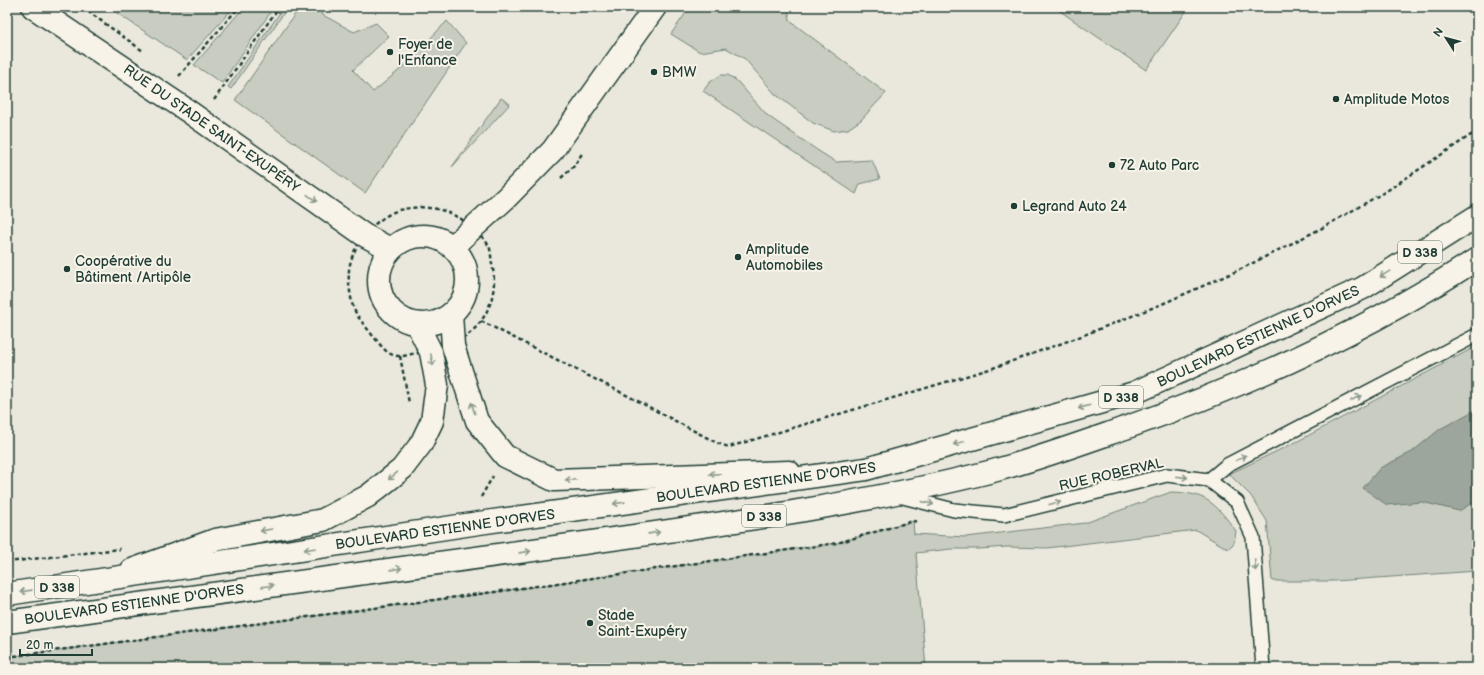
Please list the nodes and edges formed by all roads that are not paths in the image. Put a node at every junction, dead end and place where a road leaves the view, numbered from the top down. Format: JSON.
{"nodes":[{"id":1,"x":32,"y":7,"type":"edge"},
{"id":2,"x":655,"y":7,"type":"edge"},
{"id":3,"x":1477,"y":216,"type":"edge"},
{"id":4,"x":452,"y":247,"type":"junction"},
{"id":5,"x":390,"y":249,"type":"junction"},
{"id":6,"x":1477,"y":259,"type":"edge"},
{"id":7,"x":451,"y":314,"type":"junction"},
{"id":8,"x":417,"y":324,"type":"junction"},
{"id":9,"x":1477,"y":335,"type":"edge"},
{"id":10,"x":866,"y":469,"type":"junction"},
{"id":11,"x":1209,"y":480,"type":"junction"},
{"id":12,"x":890,"y":494,"type":"junction"},
{"id":13,"x":106,"y":580,"type":"junction"},
{"id":14,"x":7,"y":594,"type":"edge"},
{"id":15,"x":7,"y":622,"type":"edge"},
{"id":16,"x":1263,"y":668,"type":"edge"}],
"edges":[{"from":1,"to":5,"type":"main road","name":"RUE DU STADE SAINT-EXUPÉRY","one_way":true},
{"from":2,"to":4,"type":"main road"},
{"from":3,"to":10,"type":"main road","name":"BOULEVARD ESTIENNE D'ORVES","number":"D 338","one_way":true},
{"from":4,"to":5,"type":"main road"},
{"from":4,"to":7,"type":"main road"},
{"from":5,"to":8,"type":"main road"},
{"from":6,"to":12,"type":"main road","name":"BOULEVARD ESTIENNE D'ORVES","number":"D 338"},
{"from":7,"to":8,"type":"main road"},
{"from":10,"to":7,"type":"main road","one_way":true},
{"from":8,"to":13,"type":"main road","one_way":true},
{"from":11,"to":9,"type":"lane","one_way":true},
{"from":10,"to":13,"type":"main road","name":"BOULEVARD ESTIENNE D'ORVES","number":"D 338","one_way":true},
{"from":12,"to":11,"type":"lane","name":"RUE ROBERVAL","one_way":true},
{"from":11,"to":16,"type":"lane","one_way":true},
{"from":15,"to":12,"type":"main road","name":"BOULEVARD ESTIENNE D'ORVES","number":"D 338","one_way":true},
{"from":13,"to":14,"type":"main road","name":"BOULEVARD ESTIENNE D'ORVES","number":"D 338","one_way":true}]}
